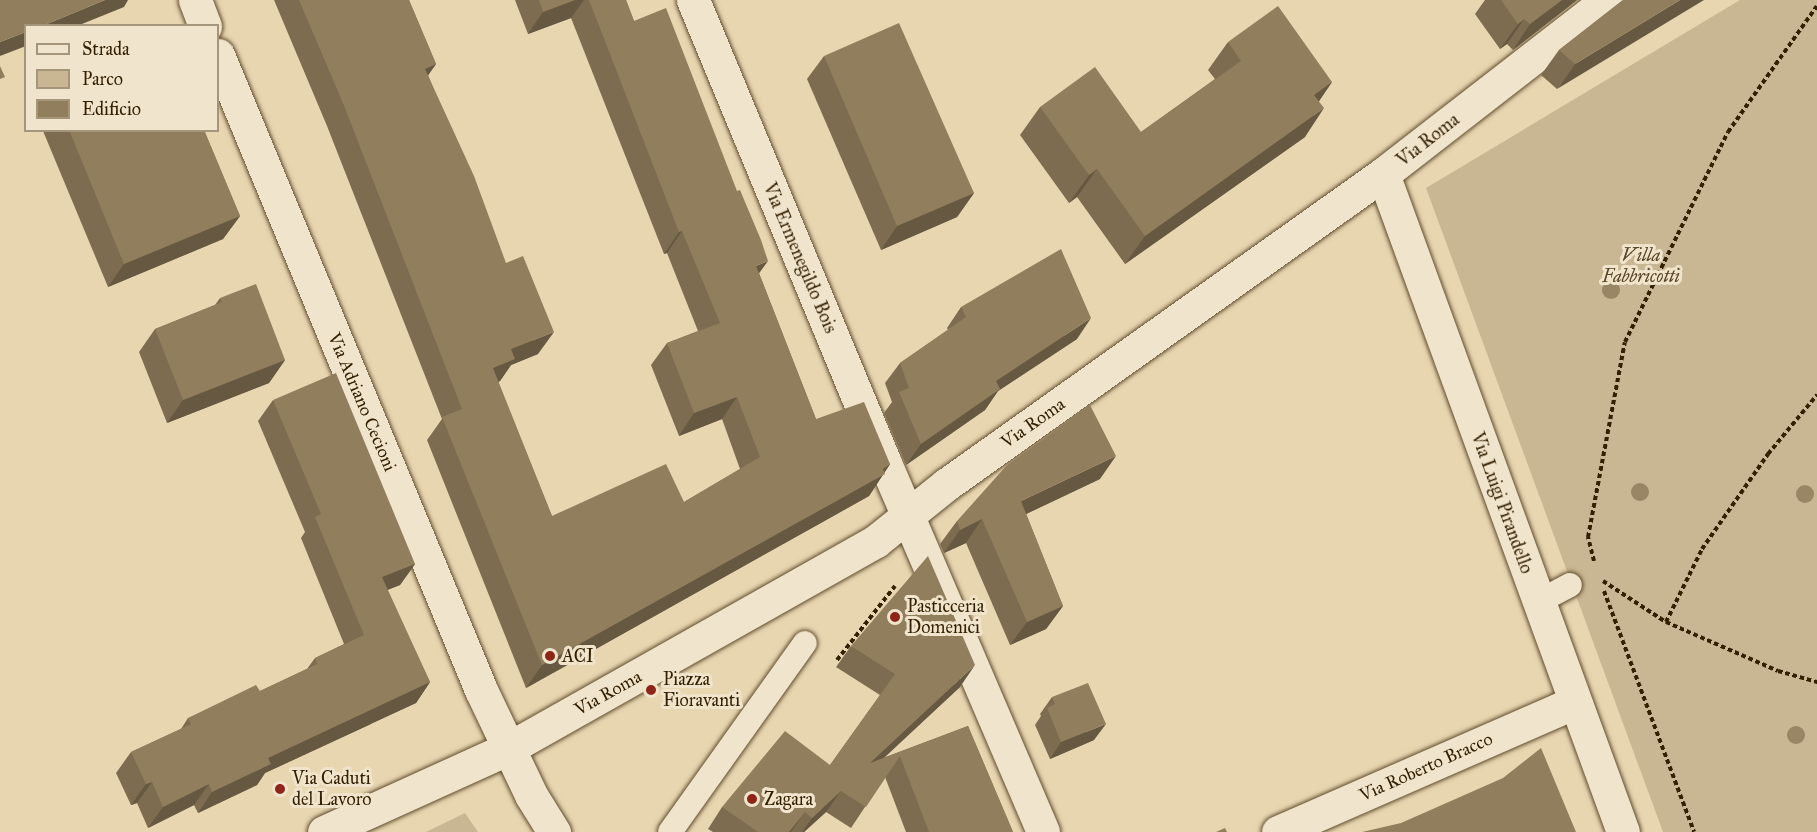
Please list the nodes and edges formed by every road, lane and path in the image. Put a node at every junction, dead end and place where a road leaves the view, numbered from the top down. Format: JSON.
{"nodes":[{"id":1,"x":195,"y":0,"type":"edge"},
{"id":2,"x":693,"y":0,"type":"edge"},
{"id":3,"x":1607,"y":0,"type":"edge"},
{"id":4,"x":1817,"y":6,"type":"edge"},
{"id":5,"x":204,"y":24,"type":"edge"},
{"id":6,"x":219,"y":57,"type":"edge"},
{"id":7,"x":1383,"y":174,"type":"junction"},
{"id":8,"x":1817,"y":395,"type":"edge"},
{"id":9,"x":908,"y":516,"type":"junction"},
{"id":10,"x":1600,"y":579,"type":"junction"},
{"id":11,"x":896,"y":584,"type":"dead end"},
{"id":12,"x":1570,"y":585,"type":"joint"},
{"id":13,"x":1538,"y":602,"type":"junction"},
{"id":14,"x":1666,"y":622,"type":"junction"},
{"id":15,"x":806,"y":643,"type":"joint"},
{"id":16,"x":1817,"y":682,"type":"edge"},
{"id":17,"x":1575,"y":702,"type":"junction"},
{"id":18,"x":509,"y":748,"type":"junction"},
{"id":19,"x":324,"y":832,"type":"edge"},
{"id":20,"x":554,"y":832,"type":"edge"},
{"id":21,"x":670,"y":832,"type":"edge"},
{"id":22,"x":1043,"y":832,"type":"edge"},
{"id":23,"x":1278,"y":832,"type":"edge"},
{"id":24,"x":1623,"y":832,"type":"edge"},
{"id":25,"x":1694,"y":832,"type":"edge"}],
"edges":[{"from":1,"to":5,"type":"street"},
{"from":2,"to":9,"type":"street","name":"Via Ermenegildo Bois"},
{"from":3,"to":7,"type":"street","name":"Via Roma"},
{"from":4,"to":10,"type":"path"},
{"from":6,"to":18,"type":"street","name":"Via Adriano Cecioni"},
{"from":7,"to":9,"type":"street","name":"Via Roma"},
{"from":7,"to":13,"type":"street","name":"Via Luigi Pirandello"},
{"from":8,"to":14,"type":"path"},
{"from":9,"to":18,"type":"street","name":"Via Roma"},
{"from":9,"to":22,"type":"street","name":"Via Ermenegildo Bois"},
{"from":10,"to":12,"type":"path"},
{"from":10,"to":14,"type":"path"},
{"from":10,"to":25,"type":"path"},
{"from":11,"to":15,"type":"path"},
{"from":12,"to":13,"type":"lane"},
{"from":13,"to":17,"type":"street","name":"Via Luigi Pirandello"},
{"from":14,"to":16,"type":"path"},
{"from":15,"to":21,"type":"lane"},
{"from":17,"to":23,"type":"street","name":"Via Roberto Bracco"},
{"from":17,"to":24,"type":"street","name":"Via Luigi Pirandello"},
{"from":18,"to":19,"type":"street"},
{"from":18,"to":20,"type":"street"}]}
